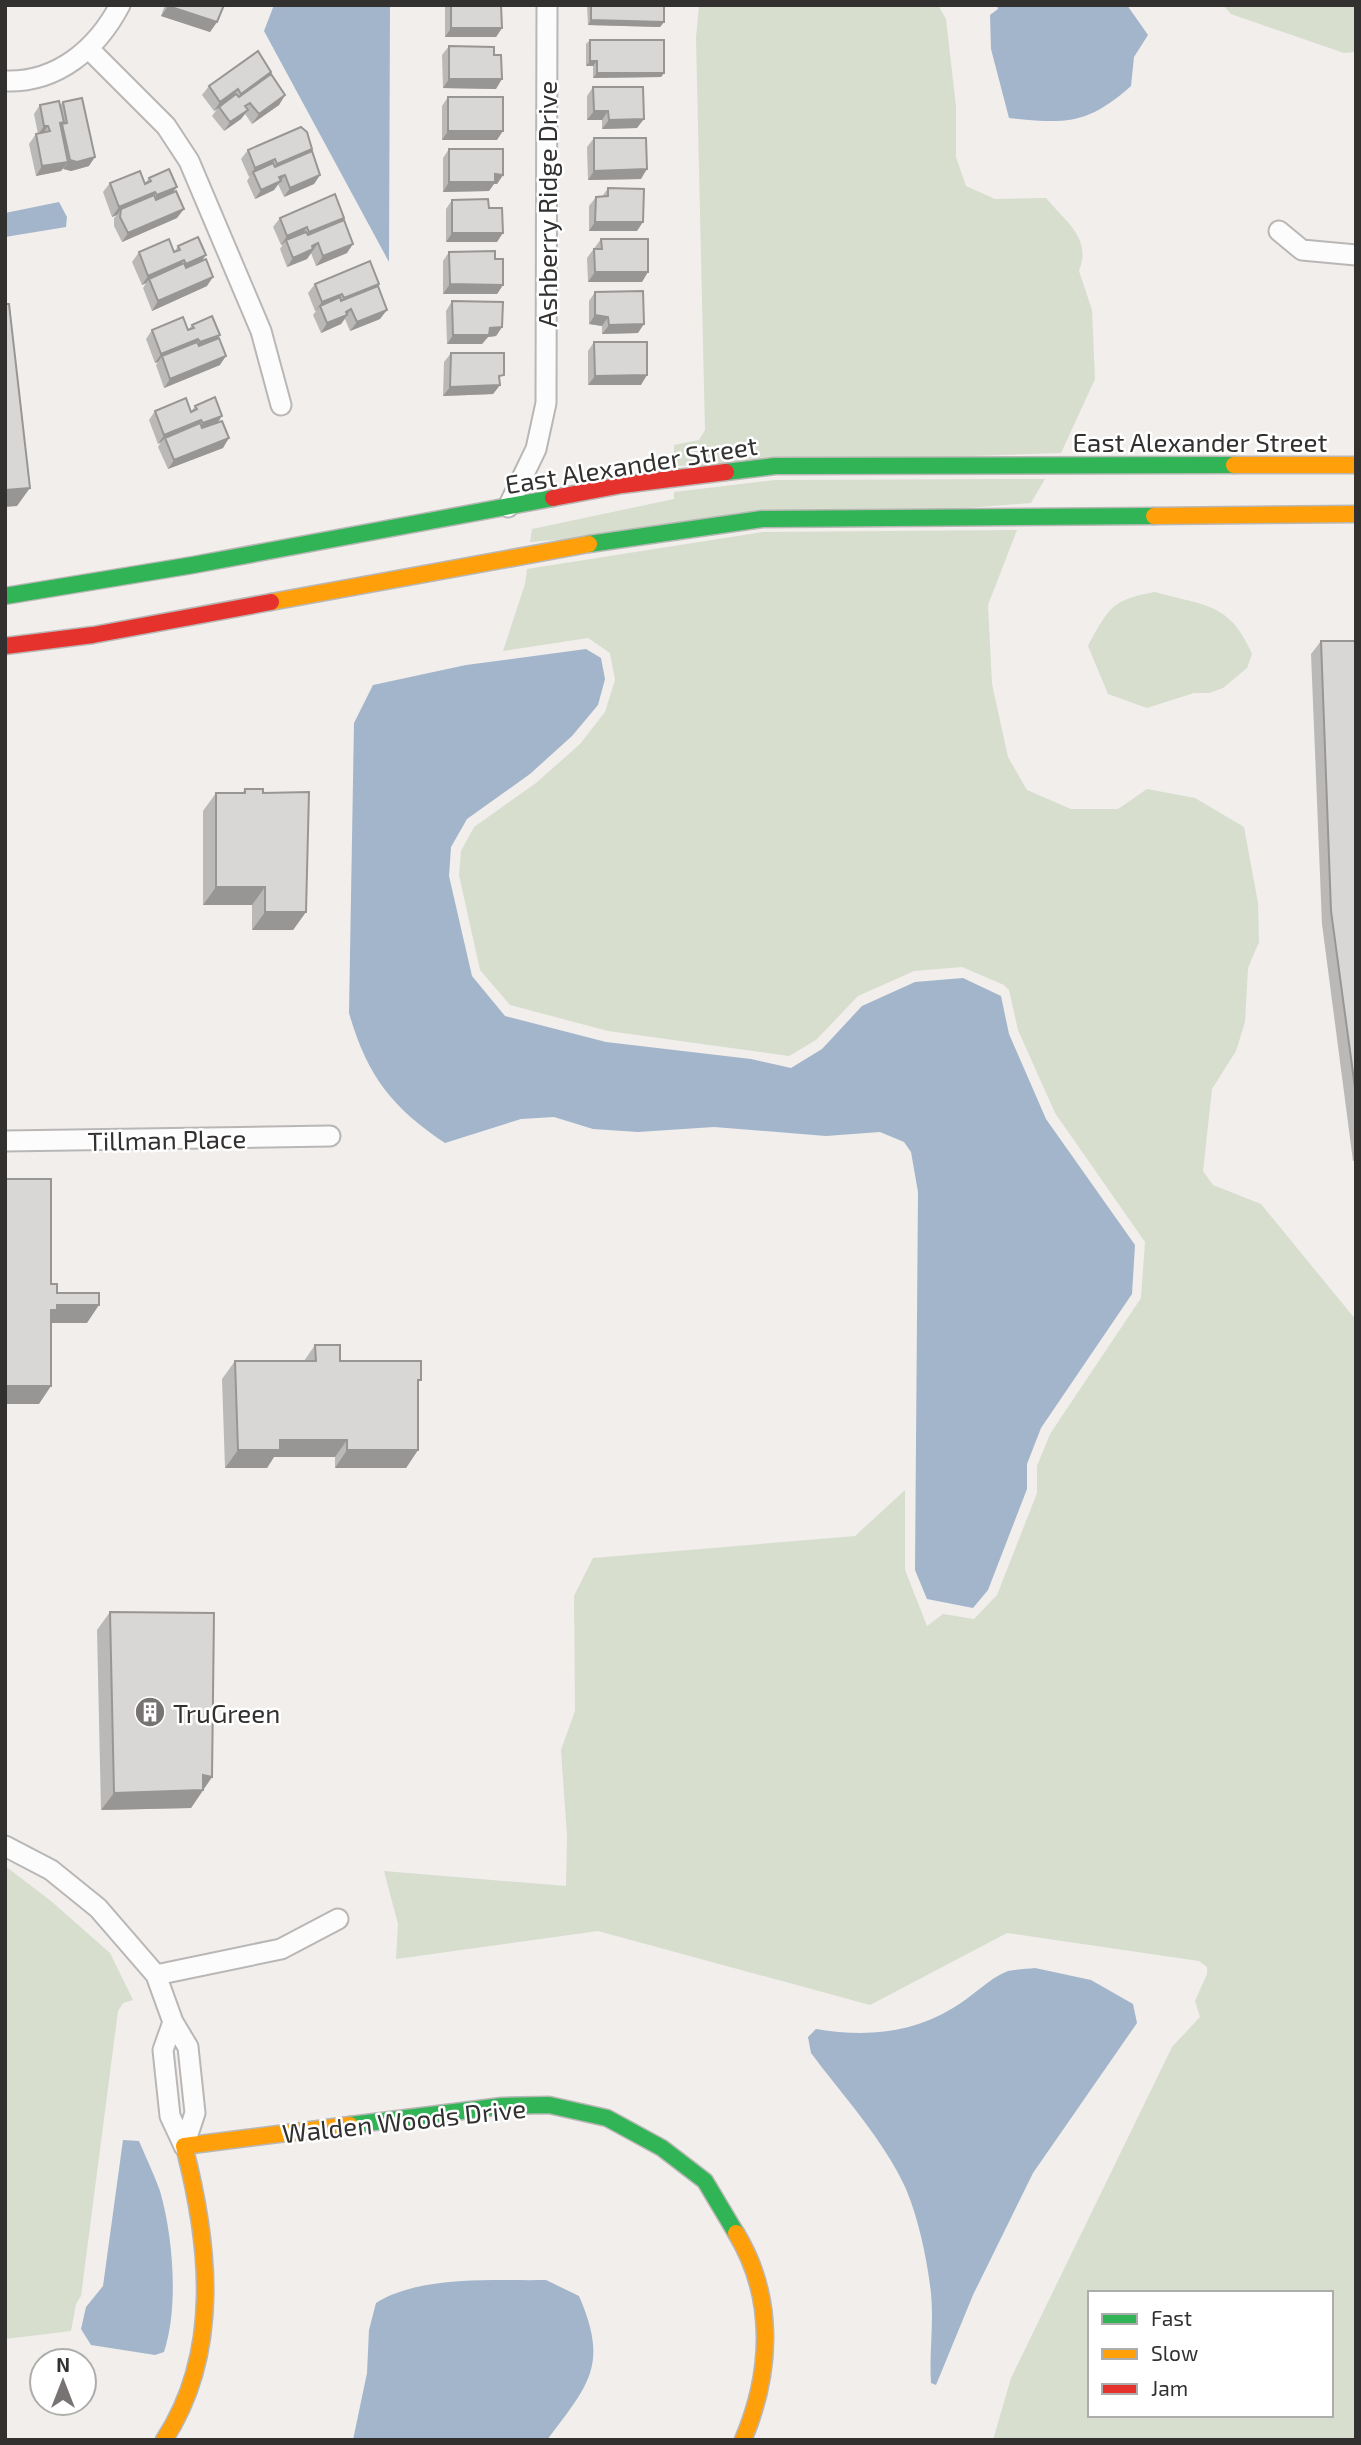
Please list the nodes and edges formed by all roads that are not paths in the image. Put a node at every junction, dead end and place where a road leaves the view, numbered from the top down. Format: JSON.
{"nodes":[{"id":1,"x":120,"y":5,"type":"edge"},
{"id":2,"x":547,"y":5,"type":"edge"},
{"id":3,"x":90,"y":50,"type":"junction"},
{"id":4,"x":5,"y":81,"type":"edge"},
{"id":5,"x":1279,"y":231,"type":"dead end"},
{"id":6,"x":1356,"y":255,"type":"edge"},
{"id":7,"x":281,"y":405,"type":"dead end"},
{"id":8,"x":1356,"y":465,"type":"edge"},
{"id":9,"x":508,"y":507,"type":"junction"},
{"id":10,"x":1356,"y":514,"type":"edge"},
{"id":11,"x":5,"y":597,"type":"edge"},
{"id":12,"x":5,"y":646,"type":"edge"},
{"id":13,"x":330,"y":1136,"type":"dead end"},
{"id":14,"x":5,"y":1142,"type":"edge"},
{"id":15,"x":5,"y":1846,"type":"edge"},
{"id":16,"x":338,"y":1919,"type":"dead end"},
{"id":17,"x":156,"y":1975,"type":"junction"},
{"id":18,"x":184,"y":2146,"type":"junction"},
{"id":19,"x":164,"y":2440,"type":"edge"},
{"id":20,"x":743,"y":2440,"type":"edge"}],
"edges":[{"from":1,"to":3,"type":"street"},
{"from":2,"to":9,"type":"street","name":"Ashberry Ridge Drive"},
{"from":3,"to":4,"type":"street"},
{"from":3,"to":7,"type":"street"},
{"from":5,"to":6,"type":"street"},
{"from":8,"to":9,"type":"main road","name":"East Alexander Street"},
{"from":9,"to":11,"type":"main road","name":"East Alexander Street"},
{"from":10,"to":12,"type":"main road"},
{"from":13,"to":14,"type":"street","name":"Tillman Place"},
{"from":15,"to":17,"type":"street"},
{"from":16,"to":17,"type":"street"},
{"from":17,"to":18,"type":"street"},
{"from":18,"to":19,"type":"main road"},
{"from":18,"to":20,"type":"main road","name":"Walden Woods Drive"}]}
